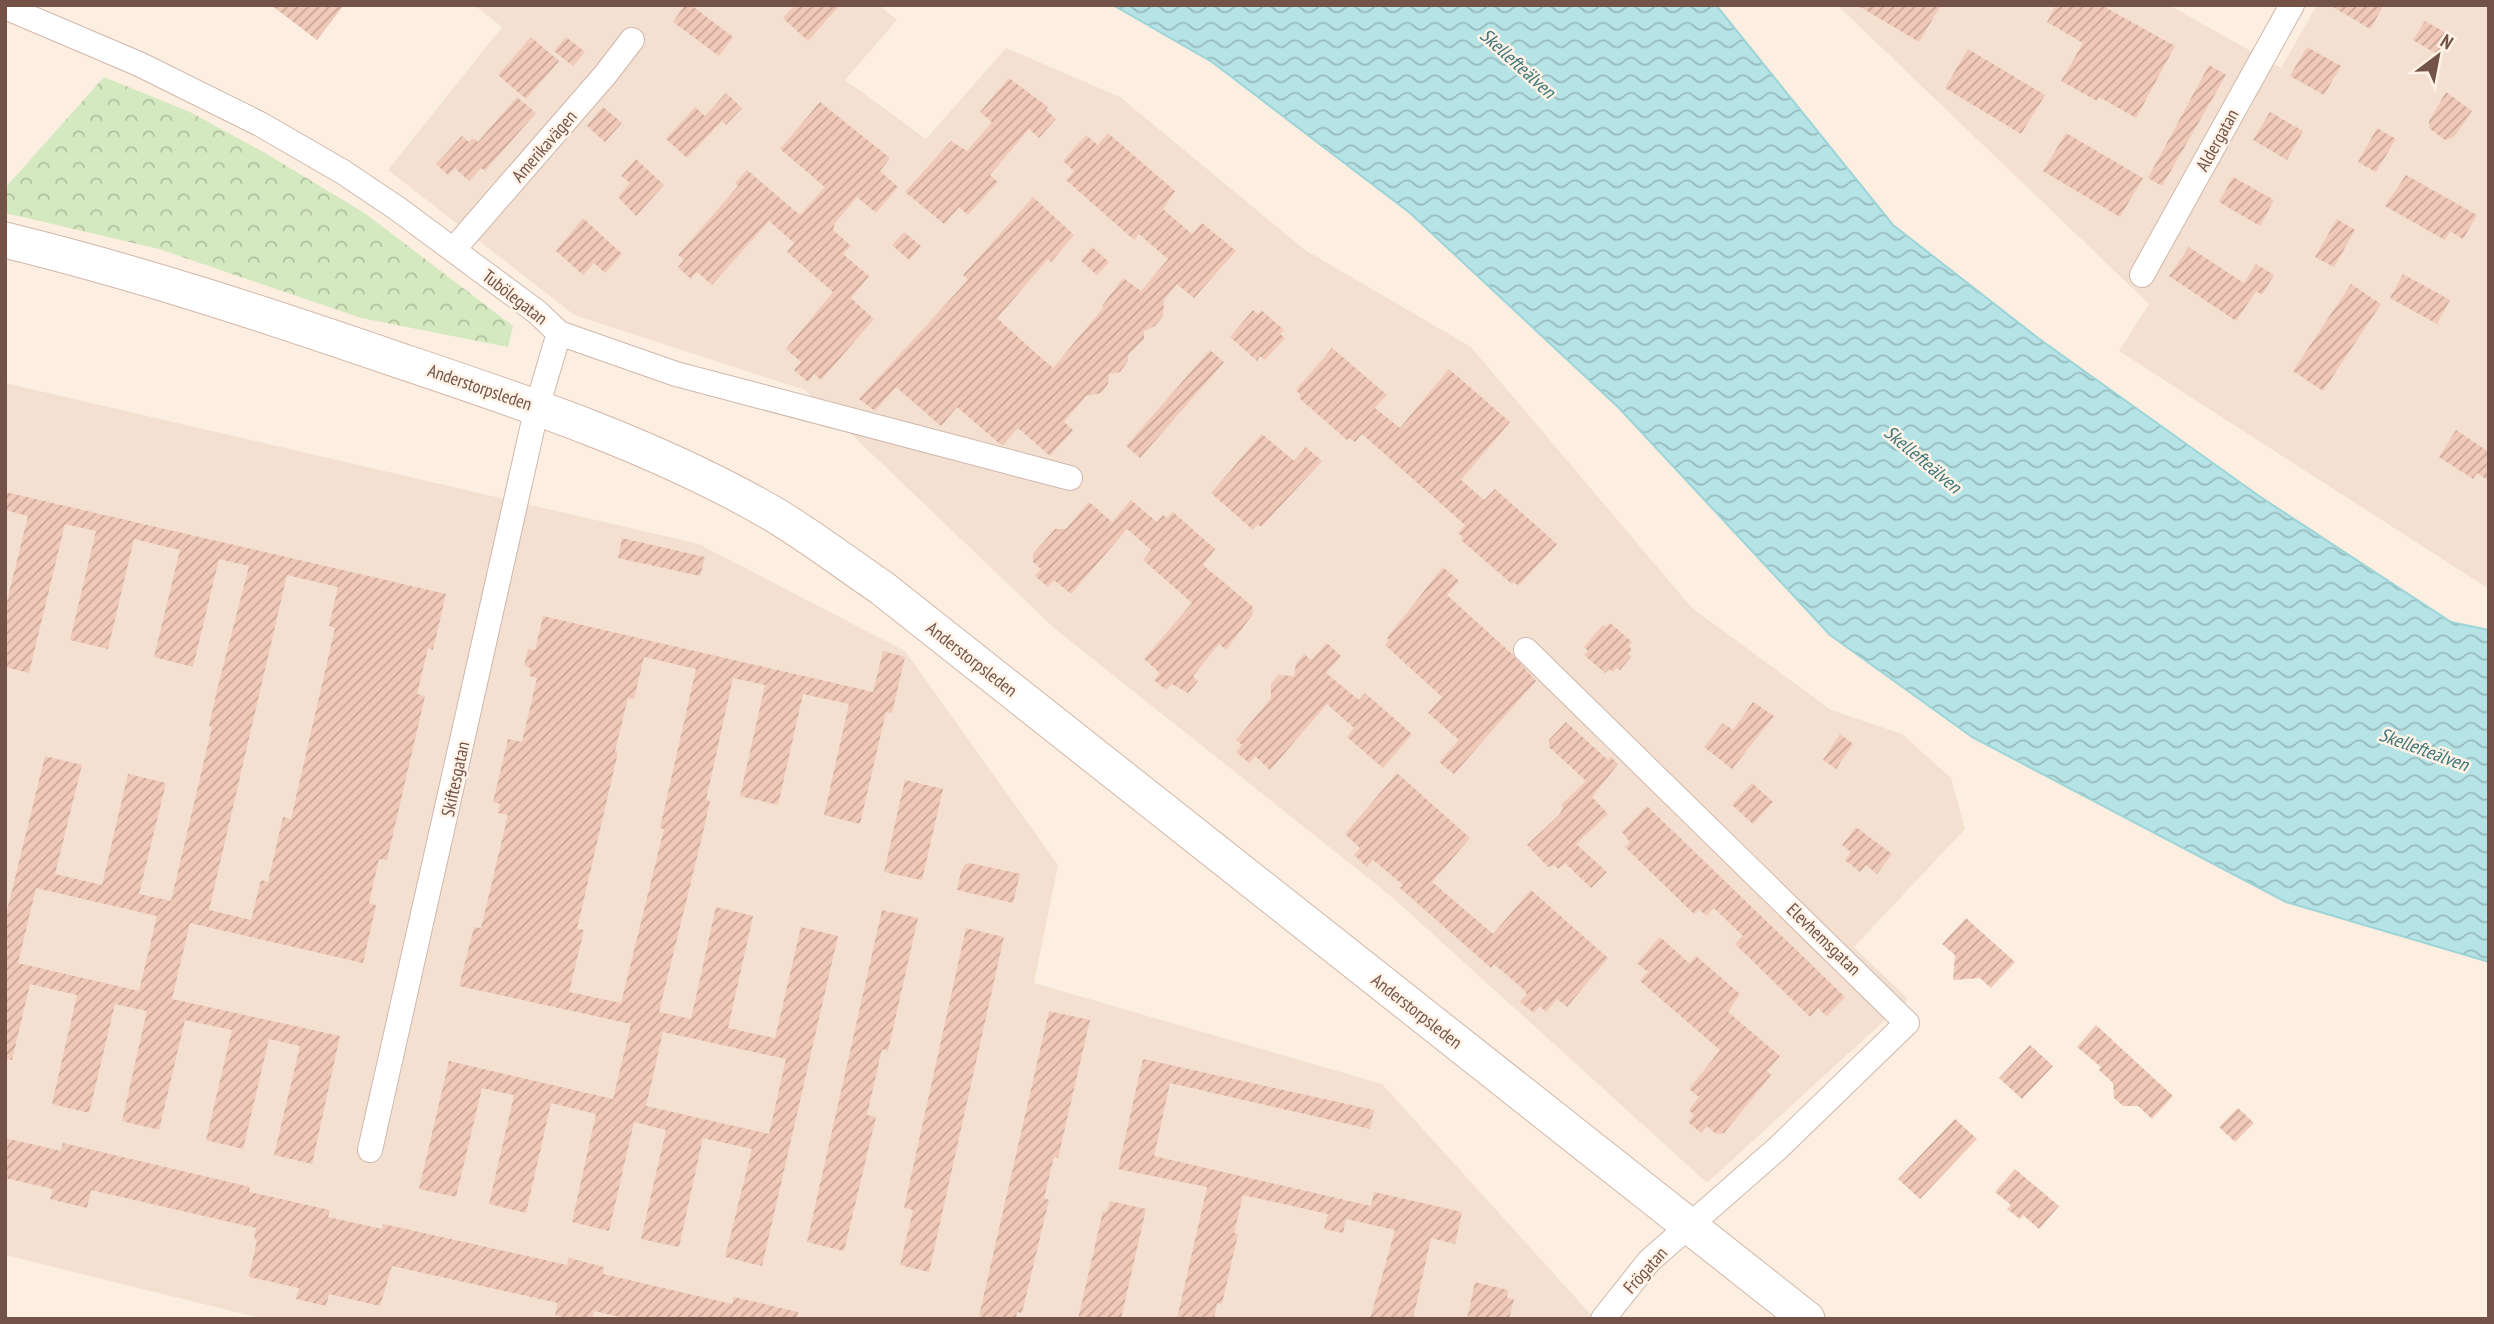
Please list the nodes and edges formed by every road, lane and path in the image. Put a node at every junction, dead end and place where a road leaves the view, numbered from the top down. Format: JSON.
{"nodes":[{"id":1,"x":2292,"y":5,"type":"edge"},
{"id":2,"x":5,"y":7,"type":"edge"},
{"id":3,"x":632,"y":40,"type":"dead end"},
{"id":4,"x":5,"y":240,"type":"edge"},
{"id":5,"x":453,"y":250,"type":"junction"},
{"id":6,"x":2142,"y":275,"type":"dead end"},
{"id":7,"x":559,"y":333,"type":"junction"},
{"id":8,"x":537,"y":407,"type":"junction"},
{"id":9,"x":1070,"y":478,"type":"dead end"},
{"id":10,"x":1526,"y":650,"type":"dead end"},
{"id":11,"x":370,"y":1150,"type":"dead end"},
{"id":12,"x":1689,"y":1224,"type":"junction"},
{"id":13,"x":1603,"y":1319,"type":"edge"},
{"id":14,"x":1807,"y":1319,"type":"edge"}],
"edges":[{"from":1,"to":6,"type":"street","name":"Aldergatan"},
{"from":2,"to":5,"type":"street","name":"Tubölegatan"},
{"from":3,"to":5,"type":"street","name":"Amerikavägen"},
{"from":4,"to":8,"type":"main road","name":"Anderstorpsleden"},
{"from":5,"to":7,"type":"street","name":"Tubölegatan"},
{"from":7,"to":8,"type":"street","name":"Skiftesgatan"},
{"from":7,"to":9,"type":"street","name":"Tubölegatan"},
{"from":8,"to":11,"type":"street","name":"Skiftesgatan"},
{"from":8,"to":12,"type":"main road","name":"Anderstorpsleden"},
{"from":10,"to":12,"type":"street","name":"Elevhemsgatan"},
{"from":12,"to":13,"type":"street","name":"Frögatan"},
{"from":12,"to":14,"type":"main road","name":"Anderstorpsleden"}]}
